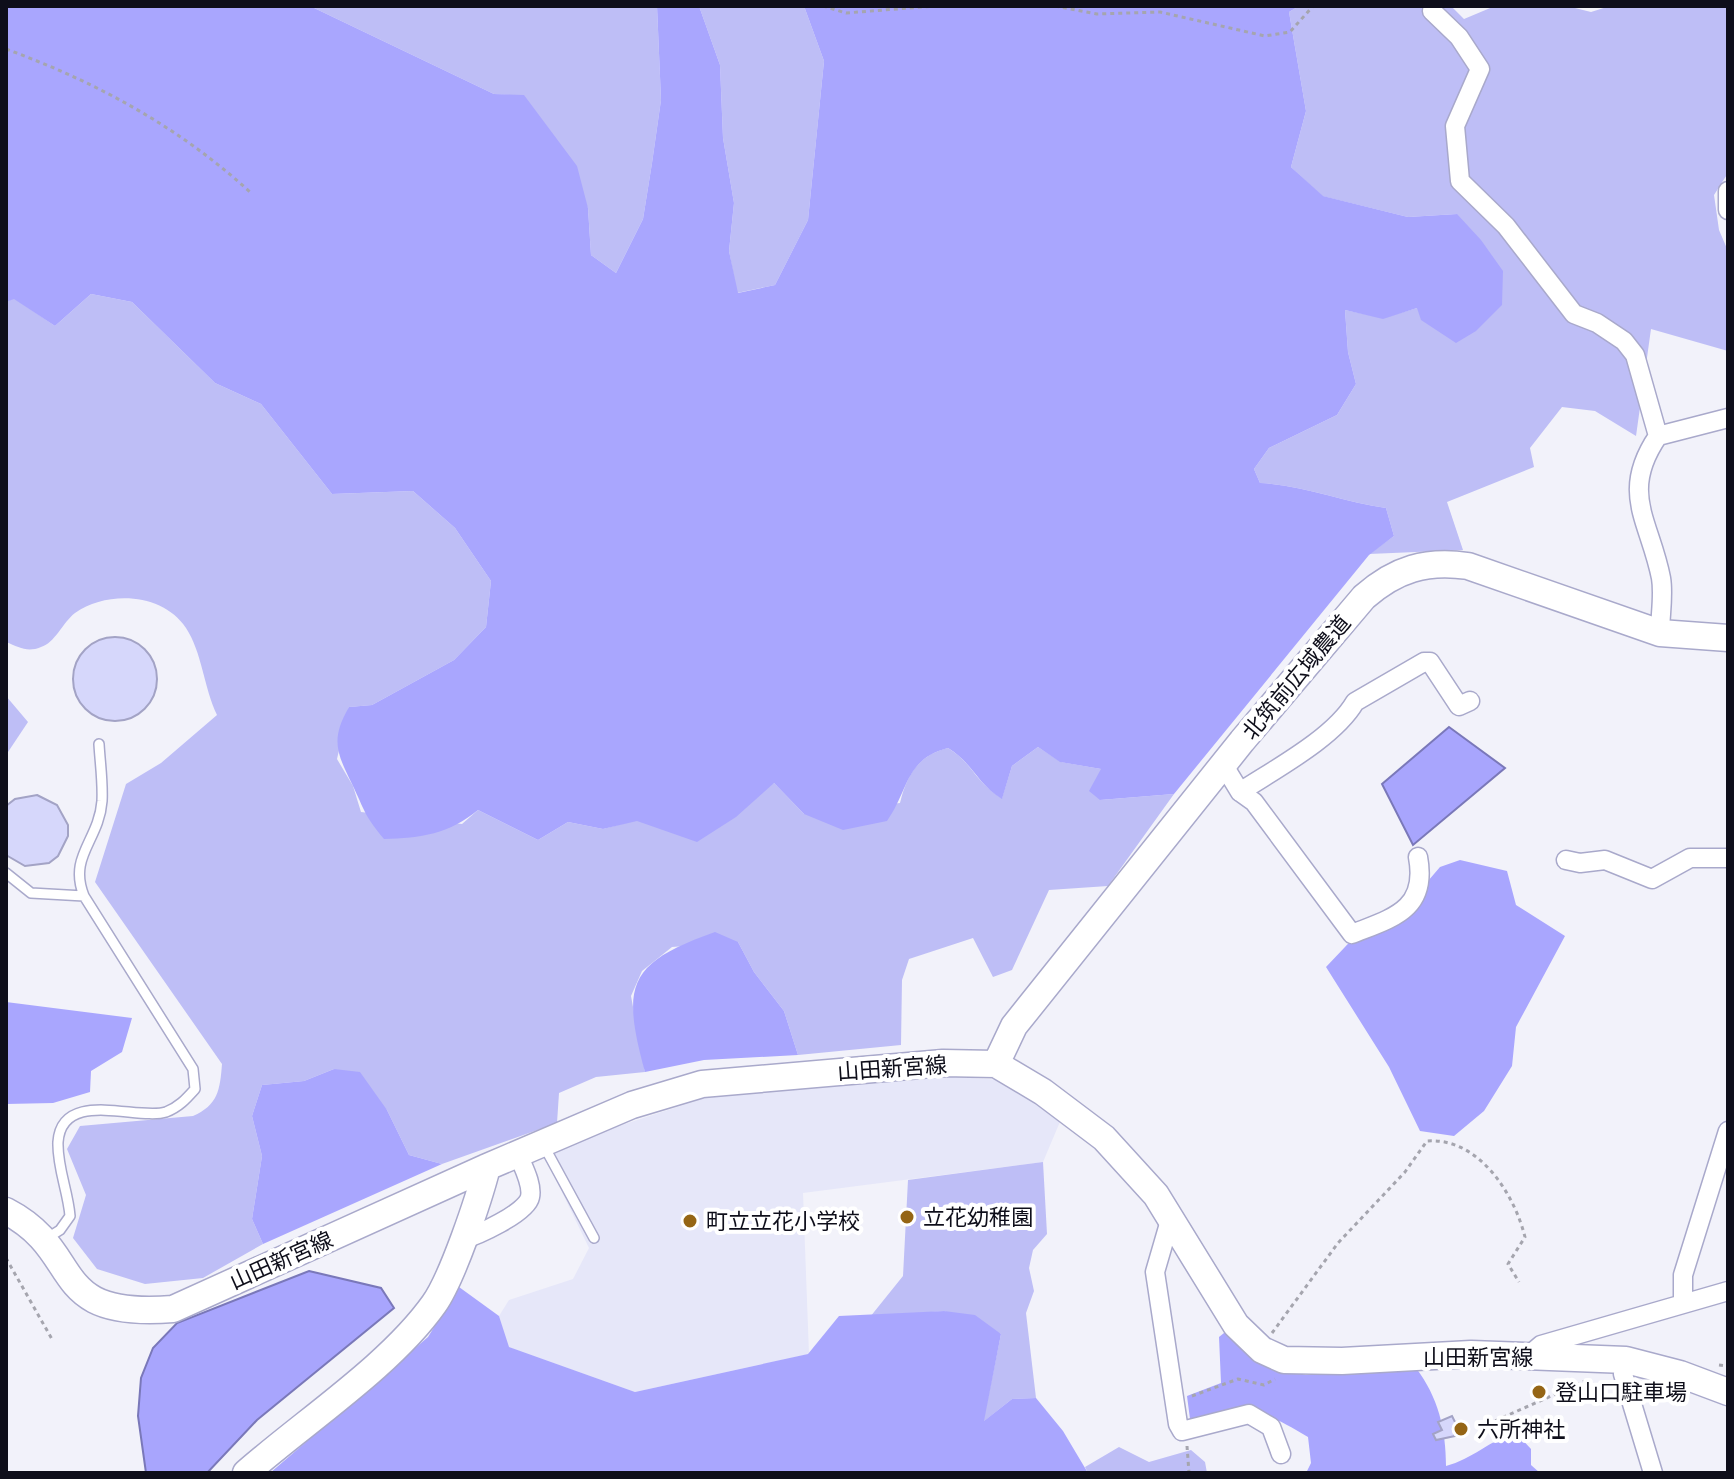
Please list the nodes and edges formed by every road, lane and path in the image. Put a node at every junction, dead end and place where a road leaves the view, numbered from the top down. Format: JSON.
{"nodes":[{"id":1,"x":823,"y":6,"type":"edge"},
{"id":2,"x":935,"y":6,"type":"edge"},
{"id":3,"x":1055,"y":6,"type":"edge"},
{"id":4,"x":1313,"y":6,"type":"edge"},
{"id":5,"x":1432,"y":11,"type":"dead end"},
{"id":6,"x":6,"y":49,"type":"edge"},
{"id":7,"x":1728,"y":191,"type":"edge"},
{"id":8,"x":250,"y":192,"type":"dead end"},
{"id":9,"x":1728,"y":210,"type":"edge"},
{"id":10,"x":1728,"y":418,"type":"edge"},
{"id":11,"x":1658,"y":436,"type":"junction"},
{"id":12,"x":1660,"y":633,"type":"junction"},
{"id":13,"x":1728,"y":638,"type":"edge"},
{"id":14,"x":1470,"y":701,"type":"dead end"},
{"id":15,"x":99,"y":744,"type":"dead end"},
{"id":16,"x":1223,"y":764,"type":"junction"},
{"id":17,"x":1240,"y":792,"type":"junction"},
{"id":18,"x":1418,"y":857,"type":"dead end"},
{"id":19,"x":1728,"y":858,"type":"edge"},
{"id":20,"x":1566,"y":860,"type":"dead end"},
{"id":21,"x":6,"y":873,"type":"edge"},
{"id":22,"x":84,"y":896,"type":"junction"},
{"id":23,"x":996,"y":1064,"type":"junction"},
{"id":24,"x":1728,"y":1131,"type":"edge"},
{"id":25,"x":542,"y":1143,"type":"junction"},
{"id":26,"x":518,"y":1154,"type":"junction"},
{"id":27,"x":487,"y":1167,"type":"junction"},
{"id":28,"x":6,"y":1211,"type":"edge"},
{"id":29,"x":1171,"y":1217,"type":"junction"},
{"id":30,"x":594,"y":1238,"type":"dead end"},
{"id":31,"x":461,"y":1240,"type":"junction"},
{"id":32,"x":42,"y":1242,"type":"junction"},
{"id":33,"x":6,"y":1258,"type":"edge"},
{"id":34,"x":1519,"y":1282,"type":"dead end"},
{"id":35,"x":1728,"y":1291,"type":"edge"},
{"id":36,"x":1683,"y":1302,"type":"junction"},
{"id":37,"x":53,"y":1341,"type":"dead end"},
{"id":38,"x":1273,"y":1355,"type":"junction"},
{"id":39,"x":1527,"y":1357,"type":"junction"},
{"id":40,"x":1626,"y":1360,"type":"junction"},
{"id":41,"x":1728,"y":1392,"type":"edge"},
{"id":42,"x":1174,"y":1402,"type":"junction"},
{"id":43,"x":1488,"y":1424,"type":"dead end"},
{"id":44,"x":1182,"y":1431,"type":"junction"},
{"id":45,"x":1281,"y":1454,"type":"dead end"},
{"id":46,"x":246,"y":1473,"type":"edge"},
{"id":47,"x":1189,"y":1473,"type":"edge"},
{"id":48,"x":1653,"y":1473,"type":"edge"}],
"edges":[{"from":1,"to":2,"type":"path"},
{"from":3,"to":4,"type":"path"},
{"from":5,"to":11,"type":"street"},
{"from":6,"to":8,"type":"path"},
{"from":7,"to":9,"type":"street"},
{"from":10,"to":11,"type":"street"},
{"from":11,"to":12,"type":"street"},
{"from":12,"to":13,"type":"main road","name":"北筑前広域農道"},
{"from":12,"to":16,"type":"main road","name":"北筑前広域農道"},
{"from":14,"to":17,"type":"street"},
{"from":15,"to":22,"type":"lane"},
{"from":16,"to":17,"type":"street"},
{"from":16,"to":23,"type":"main road","name":"北筑前広域農道"},
{"from":17,"to":18,"type":"street"},
{"from":19,"to":20,"type":"street"},
{"from":21,"to":22,"type":"lane"},
{"from":22,"to":32,"type":"lane"},
{"from":23,"to":25,"type":"main road","name":"山田新宮線"},
{"from":23,"to":29,"type":"main road","name":"山田新宮線"},
{"from":24,"to":36,"type":"street"},
{"from":25,"to":26,"type":"main road","name":"山田新宮線"},
{"from":25,"to":30,"type":"lane"},
{"from":26,"to":27,"type":"main road","name":"山田新宮線"},
{"from":26,"to":31,"type":"street"},
{"from":27,"to":31,"type":"main road"},
{"from":27,"to":32,"type":"main road","name":"山田新宮線"},
{"from":28,"to":32,"type":"main road","name":"山田新宮線"},
{"from":29,"to":38,"type":"main road","name":"山田新宮線"},
{"from":29,"to":42,"type":"street"},
{"from":31,"to":46,"type":"main road"},
{"from":33,"to":37,"type":"path"},
{"from":34,"to":38,"type":"path"},
{"from":35,"to":36,"type":"street"},
{"from":36,"to":39,"type":"street"},
{"from":38,"to":39,"type":"main road","name":"山田新宮線"},
{"from":38,"to":42,"type":"path"},
{"from":39,"to":40,"type":"main road","name":"山田新宮線"},
{"from":40,"to":41,"type":"main road","name":"山田新宮線"},
{"from":40,"to":43,"type":"path"},
{"from":40,"to":48,"type":"street"},
{"from":42,"to":44,"type":"street"},
{"from":44,"to":45,"type":"street"},
{"from":44,"to":47,"type":"path"}]}
